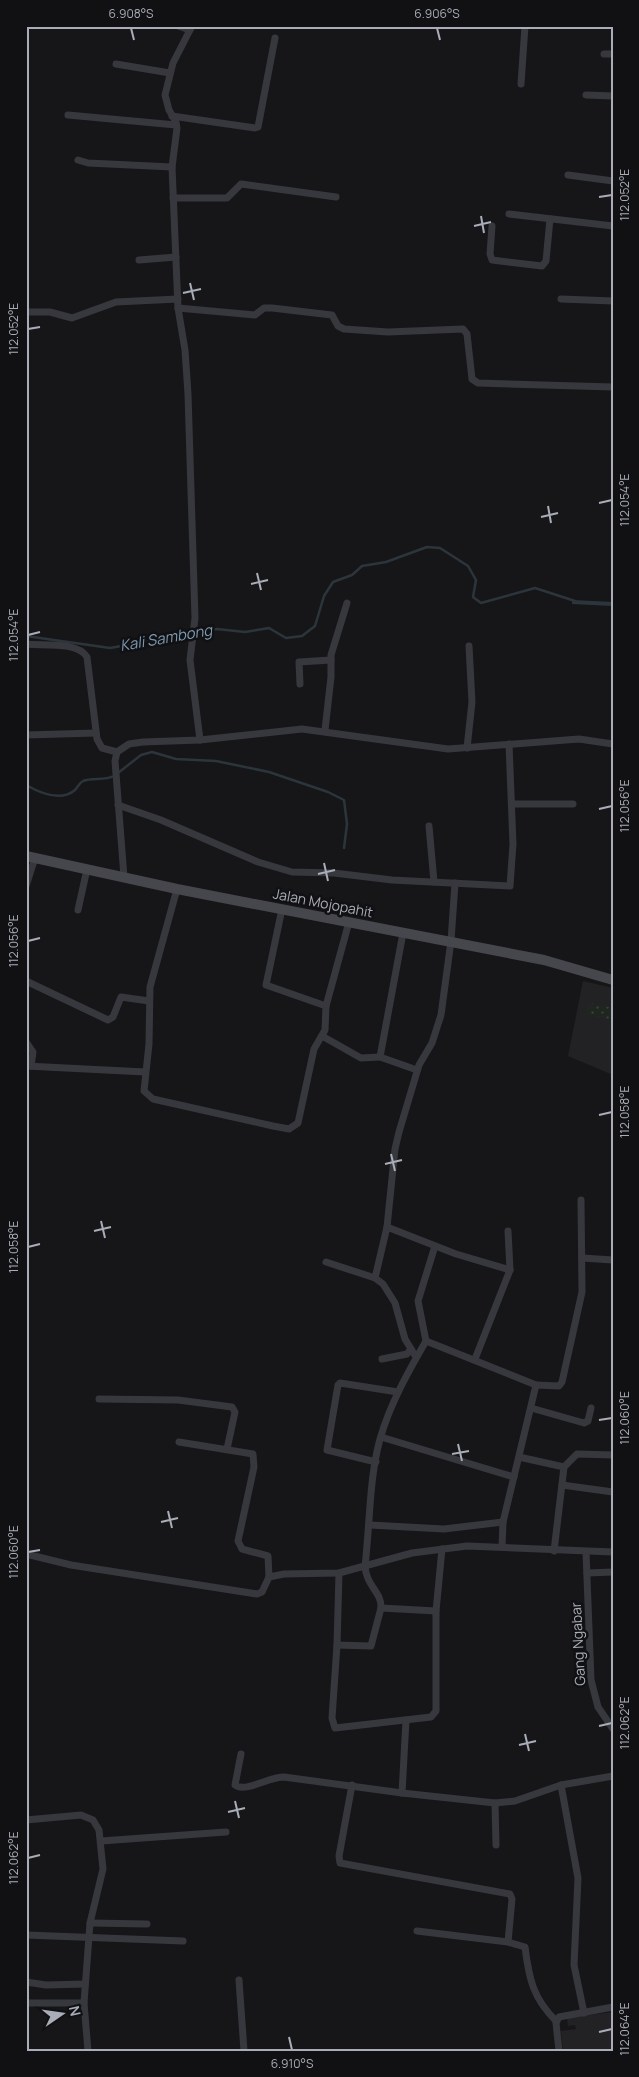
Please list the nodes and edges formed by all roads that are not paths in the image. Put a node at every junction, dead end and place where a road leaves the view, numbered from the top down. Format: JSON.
{"nodes":[{"id":1,"x":178,"y":26,"type":"edge"},
{"id":2,"x":525,"y":26,"type":"edge"},
{"id":3,"x":191,"y":28,"type":"edge"},
{"id":4,"x":275,"y":38,"type":"dead end"},
{"id":5,"x":604,"y":54,"type":"dead end"},
{"id":6,"x":613,"y":54,"type":"edge"},
{"id":7,"x":116,"y":64,"type":"dead end"},
{"id":8,"x":170,"y":73,"type":"junction"},
{"id":9,"x":521,"y":84,"type":"dead end"},
{"id":10,"x":586,"y":95,"type":"dead end"},
{"id":11,"x":613,"y":96,"type":"edge"},
{"id":12,"x":68,"y":115,"type":"dead end"},
{"id":13,"x":172,"y":116,"type":"junction"},
{"id":14,"x":176,"y":125,"type":"junction"},
{"id":15,"x":78,"y":160,"type":"dead end"},
{"id":16,"x":172,"y":167,"type":"junction"},
{"id":17,"x":568,"y":175,"type":"dead end"},
{"id":18,"x":613,"y":181,"type":"edge"},
{"id":19,"x":173,"y":198,"type":"junction"},
{"id":20,"x":336,"y":198,"type":"dead end"},
{"id":21,"x":509,"y":214,"type":"dead end"},
{"id":22,"x":550,"y":219,"type":"junction"},
{"id":23,"x":492,"y":226,"type":"dead end"},
{"id":24,"x":613,"y":226,"type":"edge"},
{"id":25,"x":176,"y":257,"type":"junction"},
{"id":26,"x":139,"y":260,"type":"dead end"},
{"id":27,"x":178,"y":299,"type":"junction"},
{"id":28,"x":561,"y":299,"type":"dead end"},
{"id":29,"x":613,"y":301,"type":"edge"},
{"id":30,"x":178,"y":308,"type":"junction"},
{"id":31,"x":26,"y":312,"type":"edge"},
{"id":32,"x":613,"y":387,"type":"edge"},
{"id":33,"x":347,"y":603,"type":"dead end"},
{"id":34,"x":26,"y":644,"type":"edge"},
{"id":35,"x":469,"y":646,"type":"dead end"},
{"id":36,"x":331,"y":660,"type":"junction"},
{"id":37,"x":300,"y":684,"type":"dead end"},
{"id":38,"x":325,"y":730,"type":"junction"},
{"id":39,"x":96,"y":733,"type":"junction"},
{"id":40,"x":26,"y":735,"type":"edge"},
{"id":41,"x":200,"y":740,"type":"junction"},
{"id":42,"x":509,"y":744,"type":"junction"},
{"id":43,"x":613,"y":744,"type":"edge"},
{"id":44,"x":467,"y":748,"type":"junction"},
{"id":45,"x":117,"y":752,"type":"junction"},
{"id":46,"x":512,"y":804,"type":"junction"},
{"id":47,"x":573,"y":804,"type":"dead end"},
{"id":48,"x":118,"y":805,"type":"junction"},
{"id":49,"x":429,"y":826,"type":"dead end"},
{"id":50,"x":31,"y":857,"type":"edge"},
{"id":51,"x":87,"y":869,"type":"junction"},
{"id":52,"x":124,"y":877,"type":"junction"},
{"id":53,"x":434,"y":882,"type":"junction"},
{"id":54,"x":455,"y":883,"type":"junction"},
{"id":55,"x":26,"y":886,"type":"edge"},
{"id":56,"x":177,"y":889,"type":"junction"},
{"id":57,"x":282,"y":909,"type":"junction"},
{"id":58,"x":78,"y":910,"type":"dead end"},
{"id":59,"x":349,"y":922,"type":"junction"},
{"id":60,"x":404,"y":933,"type":"junction"},
{"id":61,"x":452,"y":941,"type":"junction"},
{"id":62,"x":613,"y":980,"type":"edge"},
{"id":63,"x":26,"y":981,"type":"edge"},
{"id":64,"x":148,"y":1001,"type":"junction"},
{"id":65,"x":326,"y":1006,"type":"junction"},
{"id":66,"x":322,"y":1036,"type":"junction"},
{"id":67,"x":26,"y":1042,"type":"edge"},
{"id":68,"x":380,"y":1057,"type":"junction"},
{"id":69,"x":28,"y":1066,"type":"edge"},
{"id":70,"x":417,"y":1070,"type":"junction"},
{"id":71,"x":145,"y":1072,"type":"junction"},
{"id":72,"x":581,"y":1200,"type":"dead end"},
{"id":73,"x":387,"y":1227,"type":"junction"},
{"id":74,"x":508,"y":1231,"type":"dead end"},
{"id":75,"x":435,"y":1246,"type":"junction"},
{"id":76,"x":582,"y":1258,"type":"junction"},
{"id":77,"x":613,"y":1260,"type":"edge"},
{"id":78,"x":326,"y":1262,"type":"dead end"},
{"id":79,"x":510,"y":1270,"type":"junction"},
{"id":80,"x":375,"y":1278,"type":"junction"},
{"id":81,"x":426,"y":1341,"type":"junction"},
{"id":82,"x":411,"y":1349,"type":"junction"},
{"id":83,"x":416,"y":1357,"type":"junction"},
{"id":84,"x":382,"y":1359,"type":"dead end"},
{"id":85,"x":475,"y":1359,"type":"junction"},
{"id":86,"x":536,"y":1384,"type":"junction"},
{"id":87,"x":398,"y":1392,"type":"junction"},
{"id":88,"x":99,"y":1399,"type":"dead end"},
{"id":89,"x":531,"y":1408,"type":"junction"},
{"id":90,"x":591,"y":1408,"type":"dead end"},
{"id":91,"x":381,"y":1437,"type":"junction"},
{"id":92,"x":179,"y":1442,"type":"dead end"},
{"id":93,"x":227,"y":1449,"type":"junction"},
{"id":94,"x":613,"y":1455,"type":"edge"},
{"id":95,"x":519,"y":1457,"type":"junction"},
{"id":96,"x":376,"y":1462,"type":"junction"},
{"id":97,"x":564,"y":1467,"type":"junction"},
{"id":98,"x":514,"y":1477,"type":"junction"},
{"id":99,"x":562,"y":1485,"type":"junction"},
{"id":100,"x":613,"y":1492,"type":"edge"},
{"id":101,"x":503,"y":1522,"type":"junction"},
{"id":102,"x":370,"y":1525,"type":"junction"},
{"id":103,"x":502,"y":1547,"type":"junction"},
{"id":104,"x":442,"y":1549,"type":"junction"},
{"id":105,"x":554,"y":1550,"type":"junction"},
{"id":106,"x":586,"y":1552,"type":"junction"},
{"id":107,"x":613,"y":1552,"type":"edge"},
{"id":108,"x":26,"y":1554,"type":"edge"},
{"id":109,"x":365,"y":1566,"type":"junction"},
{"id":110,"x":613,"y":1572,"type":"edge"},
{"id":111,"x":338,"y":1573,"type":"junction"},
{"id":112,"x":587,"y":1573,"type":"junction"},
{"id":113,"x":269,"y":1577,"type":"junction"},
{"id":114,"x":381,"y":1608,"type":"junction"},
{"id":115,"x":436,"y":1611,"type":"junction"},
{"id":116,"x":337,"y":1645,"type":"junction"},
{"id":117,"x":406,"y":1720,"type":"junction"},
{"id":118,"x":613,"y":1729,"type":"edge"},
{"id":119,"x":241,"y":1754,"type":"dead end"},
{"id":120,"x":613,"y":1776,"type":"edge"},
{"id":121,"x":352,"y":1785,"type":"junction"},
{"id":122,"x":561,"y":1785,"type":"junction"},
{"id":123,"x":402,"y":1792,"type":"junction"},
{"id":124,"x":495,"y":1803,"type":"junction"},
{"id":125,"x":26,"y":1820,"type":"edge"},
{"id":126,"x":226,"y":1832,"type":"dead end"},
{"id":127,"x":101,"y":1842,"type":"junction"},
{"id":128,"x":496,"y":1845,"type":"dead end"},
{"id":129,"x":90,"y":1923,"type":"junction"},
{"id":130,"x":147,"y":1924,"type":"dead end"},
{"id":131,"x":417,"y":1931,"type":"dead end"},
{"id":132,"x":26,"y":1935,"type":"edge"},
{"id":133,"x":88,"y":1939,"type":"junction"},
{"id":134,"x":182,"y":1941,"type":"dead end"},
{"id":135,"x":508,"y":1942,"type":"junction"},
{"id":136,"x":239,"y":1980,"type":"dead end"},
{"id":137,"x":26,"y":1982,"type":"edge"},
{"id":138,"x":85,"y":1984,"type":"junction"},
{"id":139,"x":26,"y":2003,"type":"edge"},
{"id":140,"x":84,"y":2003,"type":"junction"},
{"id":141,"x":613,"y":2007,"type":"edge"},
{"id":142,"x":584,"y":2012,"type":"junction"},
{"id":143,"x":556,"y":2021,"type":"junction"},
{"id":144,"x":88,"y":2051,"type":"edge"},
{"id":145,"x":244,"y":2051,"type":"edge"},
{"id":146,"x":559,"y":2051,"type":"edge"}],
"edges":[{"from":1,"to":3,"type":"street"},
{"from":2,"to":9,"type":"street"},
{"from":3,"to":8,"type":"street"},
{"from":4,"to":13,"type":"street"},
{"from":5,"to":6,"type":"street"},
{"from":7,"to":8,"type":"street"},
{"from":8,"to":13,"type":"street"},
{"from":10,"to":11,"type":"street"},
{"from":12,"to":14,"type":"street"},
{"from":13,"to":14,"type":"street"},
{"from":14,"to":16,"type":"street"},
{"from":15,"to":16,"type":"street"},
{"from":16,"to":19,"type":"street"},
{"from":17,"to":18,"type":"street"},
{"from":19,"to":20,"type":"street"},
{"from":19,"to":25,"type":"street"},
{"from":21,"to":22,"type":"street"},
{"from":22,"to":23,"type":"street"},
{"from":22,"to":24,"type":"street"},
{"from":25,"to":26,"type":"street"},
{"from":25,"to":27,"type":"street"},
{"from":27,"to":30,"type":"street"},
{"from":27,"to":31,"type":"street"},
{"from":28,"to":29,"type":"street"},
{"from":30,"to":32,"type":"street"},
{"from":30,"to":41,"type":"street"},
{"from":33,"to":36,"type":"street"},
{"from":34,"to":39,"type":"street"},
{"from":35,"to":44,"type":"street"},
{"from":36,"to":37,"type":"street"},
{"from":36,"to":38,"type":"street"},
{"from":38,"to":41,"type":"street"},
{"from":38,"to":44,"type":"street"},
{"from":39,"to":40,"type":"street"},
{"from":39,"to":45,"type":"street"},
{"from":41,"to":45,"type":"street"},
{"from":42,"to":43,"type":"street"},
{"from":42,"to":44,"type":"street"},
{"from":42,"to":46,"type":"street"},
{"from":45,"to":48,"type":"street"},
{"from":46,"to":47,"type":"street"},
{"from":46,"to":54,"type":"street"},
{"from":48,"to":52,"type":"street"},
{"from":48,"to":53,"type":"street"},
{"from":49,"to":53,"type":"street"},
{"from":50,"to":51,"type":"street","name":"Jalan Mojopahit"},
{"from":50,"to":55,"type":"street"},
{"from":51,"to":52,"type":"street","name":"Jalan Mojopahit"},
{"from":51,"to":58,"type":"street"},
{"from":52,"to":56,"type":"street","name":"Jalan Mojopahit"},
{"from":53,"to":54,"type":"street"},
{"from":54,"to":61,"type":"street"},
{"from":56,"to":57,"type":"street","name":"Jalan Mojopahit"},
{"from":56,"to":64,"type":"street"},
{"from":57,"to":59,"type":"street","name":"Jalan Mojopahit"},
{"from":57,"to":65,"type":"street"},
{"from":59,"to":60,"type":"street","name":"Jalan Mojopahit"},
{"from":59,"to":65,"type":"street"},
{"from":60,"to":61,"type":"street","name":"Jalan Mojopahit"},
{"from":60,"to":68,"type":"street"},
{"from":61,"to":62,"type":"street","name":"Jalan Mojopahit"},
{"from":61,"to":70,"type":"street"},
{"from":63,"to":64,"type":"street"},
{"from":64,"to":71,"type":"street"},
{"from":65,"to":66,"type":"street"},
{"from":66,"to":68,"type":"street"},
{"from":66,"to":71,"type":"street"},
{"from":67,"to":69,"type":"street"},
{"from":68,"to":70,"type":"street"},
{"from":69,"to":71,"type":"street"},
{"from":70,"to":73,"type":"street"},
{"from":72,"to":76,"type":"street"},
{"from":73,"to":75,"type":"street"},
{"from":73,"to":80,"type":"street"},
{"from":74,"to":79,"type":"street"},
{"from":75,"to":79,"type":"street"},
{"from":75,"to":81,"type":"street"},
{"from":76,"to":77,"type":"street"},
{"from":76,"to":86,"type":"street"},
{"from":78,"to":80,"type":"street"},
{"from":79,"to":85,"type":"street"},
{"from":80,"to":82,"type":"street"},
{"from":81,"to":83,"type":"street"},
{"from":81,"to":85,"type":"street"},
{"from":82,"to":83,"type":"street"},
{"from":82,"to":84,"type":"street"},
{"from":83,"to":87,"type":"street"},
{"from":85,"to":86,"type":"street"},
{"from":86,"to":89,"type":"street"},
{"from":87,"to":91,"type":"street"},
{"from":87,"to":96,"type":"street"},
{"from":88,"to":93,"type":"street"},
{"from":89,"to":90,"type":"street"},
{"from":89,"to":95,"type":"street"},
{"from":91,"to":96,"type":"street"},
{"from":91,"to":98,"type":"street"},
{"from":92,"to":93,"type":"street"},
{"from":93,"to":113,"type":"street"},
{"from":94,"to":97,"type":"street"},
{"from":95,"to":97,"type":"street"},
{"from":95,"to":98,"type":"street"},
{"from":96,"to":102,"type":"street"},
{"from":97,"to":99,"type":"street"},
{"from":98,"to":101,"type":"street"},
{"from":99,"to":100,"type":"street"},
{"from":99,"to":105,"type":"street"},
{"from":101,"to":102,"type":"street"},
{"from":101,"to":103,"type":"street"},
{"from":102,"to":109,"type":"street"},
{"from":103,"to":104,"type":"street"},
{"from":103,"to":105,"type":"street"},
{"from":104,"to":109,"type":"street"},
{"from":104,"to":115,"type":"street"},
{"from":105,"to":106,"type":"street"},
{"from":106,"to":107,"type":"street"},
{"from":106,"to":112,"type":"street","name":"Gang Ngabar"},
{"from":108,"to":113,"type":"street"},
{"from":109,"to":111,"type":"street"},
{"from":109,"to":114,"type":"street"},
{"from":110,"to":112,"type":"street"},
{"from":111,"to":113,"type":"street"},
{"from":111,"to":116,"type":"street"},
{"from":112,"to":118,"type":"street","name":"Gang Ngabar"},
{"from":114,"to":115,"type":"street"},
{"from":114,"to":116,"type":"street"},
{"from":115,"to":117,"type":"street"},
{"from":116,"to":117,"type":"street"},
{"from":117,"to":123,"type":"street"},
{"from":119,"to":121,"type":"street"},
{"from":120,"to":122,"type":"street"},
{"from":121,"to":123,"type":"street"},
{"from":121,"to":135,"type":"street"},
{"from":122,"to":124,"type":"street"},
{"from":122,"to":142,"type":"street"},
{"from":123,"to":124,"type":"street"},
{"from":124,"to":128,"type":"street"},
{"from":125,"to":127,"type":"street"},
{"from":126,"to":127,"type":"street"},
{"from":127,"to":129,"type":"street"},
{"from":129,"to":130,"type":"street"},
{"from":129,"to":133,"type":"street"},
{"from":131,"to":135,"type":"street"},
{"from":132,"to":133,"type":"street"},
{"from":133,"to":134,"type":"street"},
{"from":133,"to":138,"type":"street"},
{"from":135,"to":143,"type":"street"},
{"from":136,"to":145,"type":"street"},
{"from":137,"to":138,"type":"street"},
{"from":138,"to":140,"type":"street"},
{"from":139,"to":140,"type":"street"},
{"from":140,"to":144,"type":"street"},
{"from":141,"to":142,"type":"street"},
{"from":142,"to":143,"type":"street"},
{"from":143,"to":146,"type":"street"}]}
